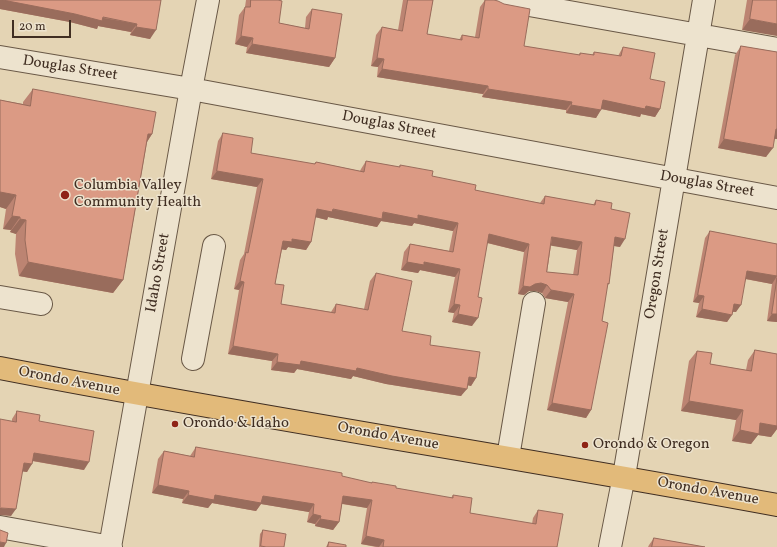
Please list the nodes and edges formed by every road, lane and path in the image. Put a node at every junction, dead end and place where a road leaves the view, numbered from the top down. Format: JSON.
{"nodes":[{"id":1,"x":208,"y":0,"type":"edge"},
{"id":2,"x":502,"y":0,"type":"edge"},
{"id":3,"x":704,"y":0,"type":"edge"},
{"id":4,"x":698,"y":34,"type":"junction"},
{"id":5,"x":777,"y":49,"type":"edge"},
{"id":6,"x":0,"y":57,"type":"edge"},
{"id":7,"x":191,"y":89,"type":"junction"},
{"id":8,"x":674,"y":179,"type":"junction"},
{"id":9,"x":777,"y":198,"type":"edge"},
{"id":10,"x":214,"y":246,"type":"dead end"},
{"id":11,"x":0,"y":297,"type":"edge"},
{"id":12,"x":534,"y":303,"type":"dead end"},
{"id":13,"x":40,"y":304,"type":"dead end"},
{"id":14,"x":193,"y":359,"type":"dead end"},
{"id":15,"x":0,"y":368,"type":"edge"},
{"id":16,"x":137,"y":394,"type":"junction"},
{"id":17,"x":508,"y":457,"type":"junction"},
{"id":18,"x":624,"y":476,"type":"junction"},
{"id":19,"x":777,"y":504,"type":"edge"},
{"id":20,"x":0,"y":527,"type":"edge"},
{"id":21,"x":110,"y":547,"type":"edge"},
{"id":22,"x":610,"y":547,"type":"edge"}],
"edges":[{"from":1,"to":7,"type":"street","name":"Idaho Street"},
{"from":2,"to":4,"type":"street"},
{"from":3,"to":4,"type":"street","name":"Oregon Street"},
{"from":4,"to":5,"type":"street"},
{"from":4,"to":8,"type":"street","name":"Oregon Street"},
{"from":6,"to":7,"type":"street","name":"Douglas Street"},
{"from":7,"to":8,"type":"street","name":"Douglas Street"},
{"from":7,"to":16,"type":"street","name":"Idaho Street"},
{"from":8,"to":9,"type":"street","name":"Douglas Street"},
{"from":8,"to":18,"type":"street","name":"Oregon Street"},
{"from":10,"to":14,"type":"street"},
{"from":11,"to":13,"type":"street"},
{"from":12,"to":17,"type":"street"},
{"from":15,"to":16,"type":"main road","name":"Orondo Avenue"},
{"from":16,"to":17,"type":"main road","name":"Orondo Avenue"},
{"from":16,"to":21,"type":"street","name":"Idaho Street"},
{"from":17,"to":18,"type":"main road","name":"Orondo Avenue"},
{"from":18,"to":19,"type":"main road","name":"Orondo Avenue"},
{"from":18,"to":22,"type":"street","name":"Oregon Street"},
{"from":20,"to":21,"type":"street"}]}
